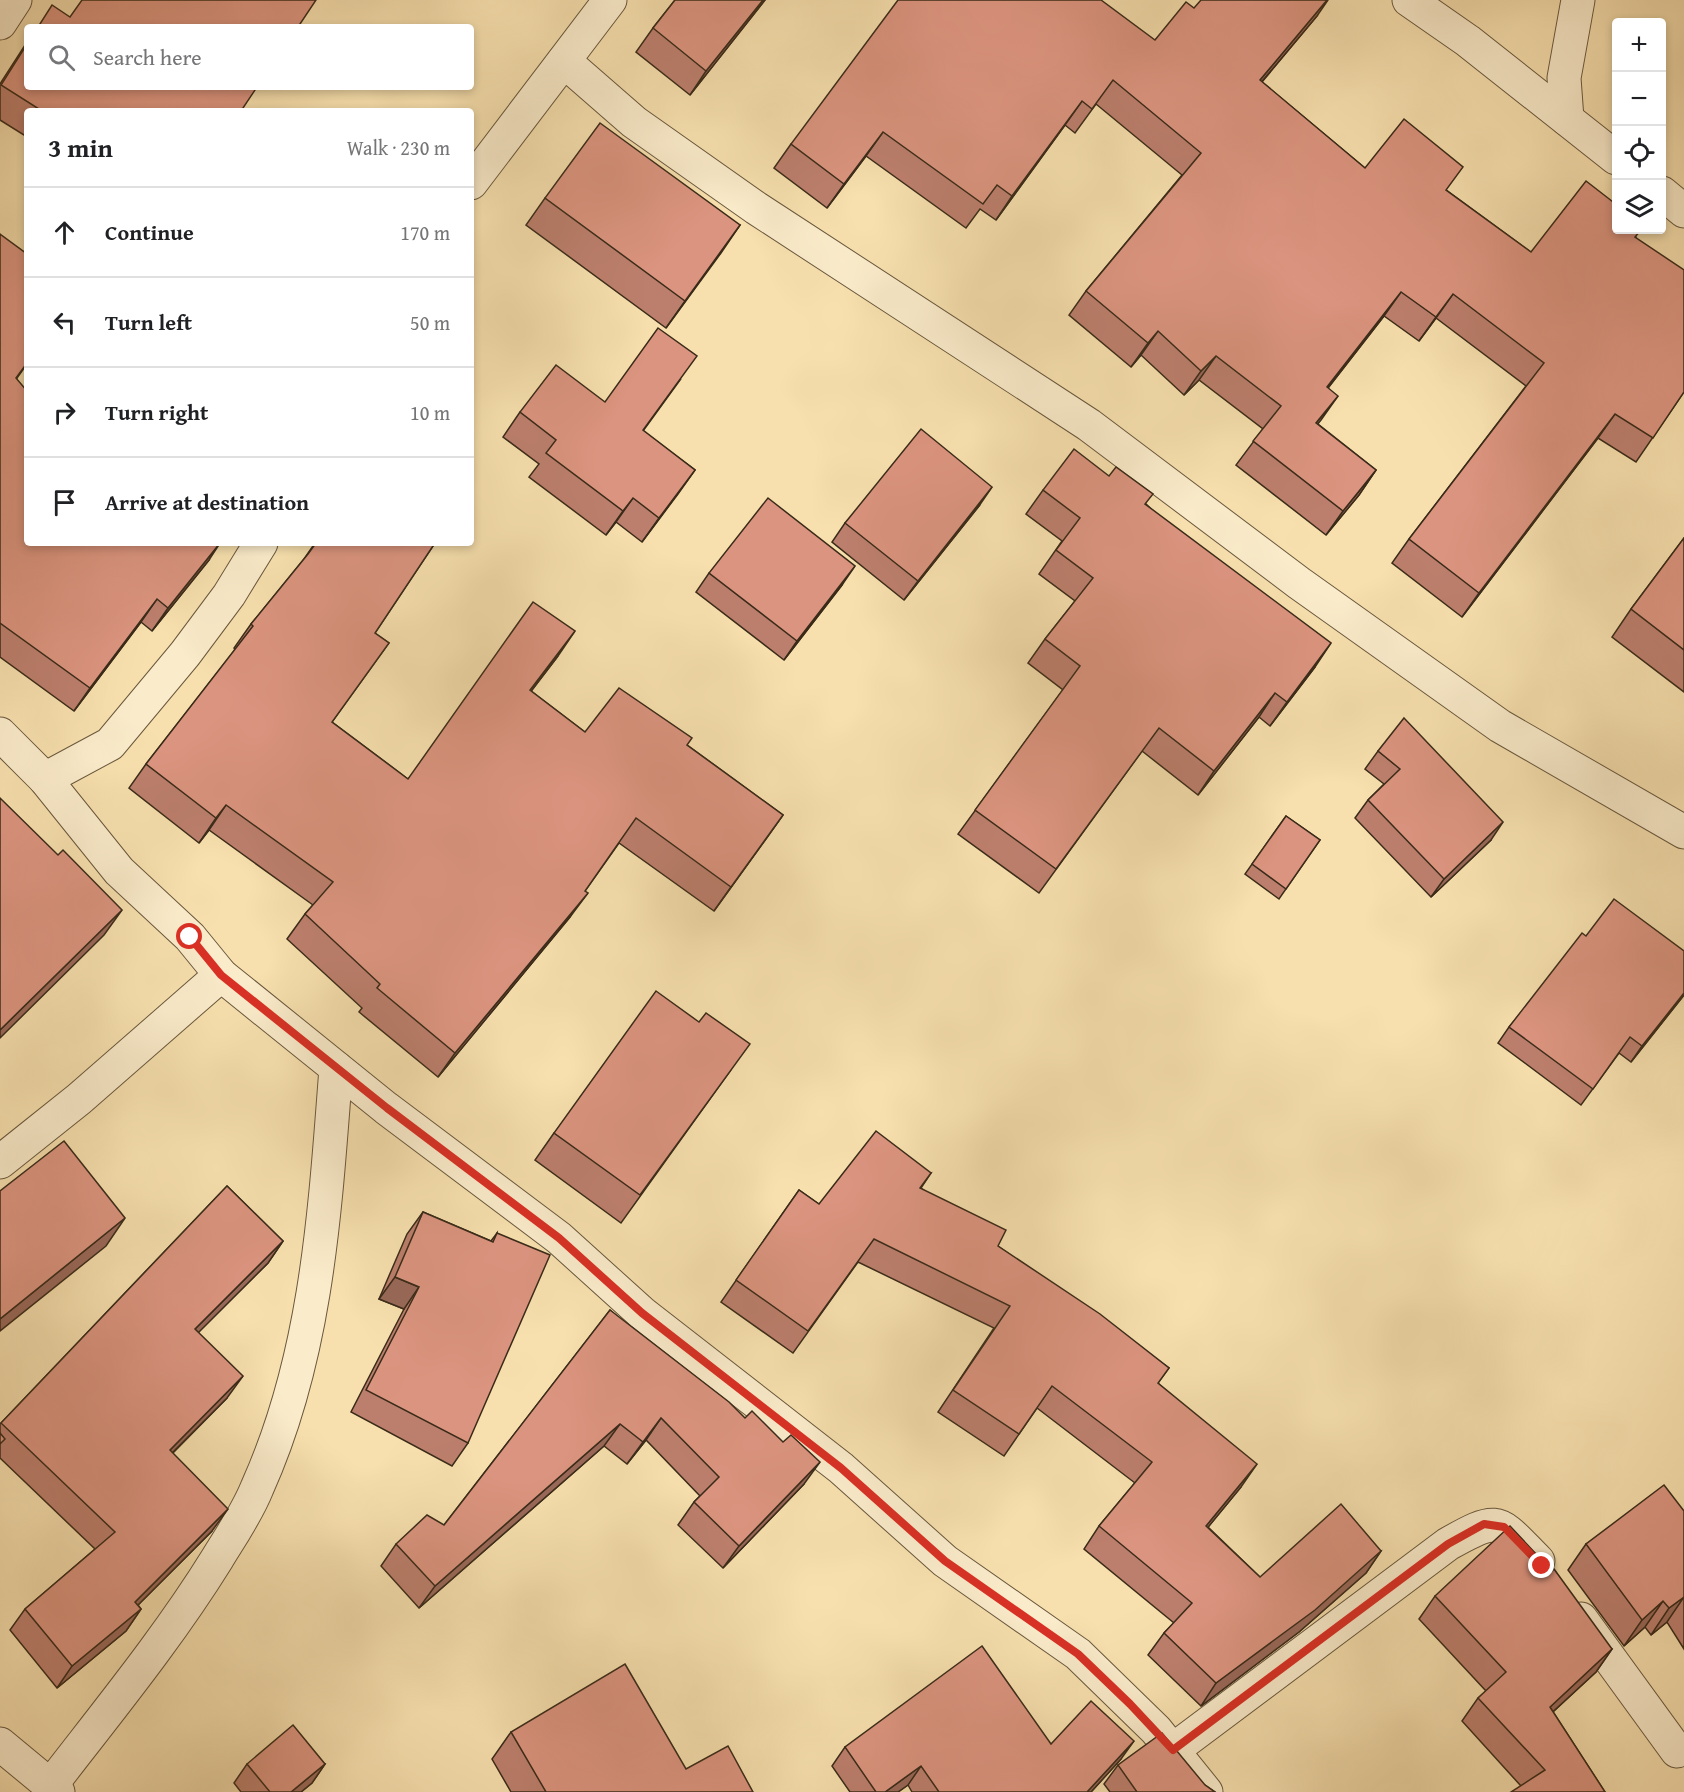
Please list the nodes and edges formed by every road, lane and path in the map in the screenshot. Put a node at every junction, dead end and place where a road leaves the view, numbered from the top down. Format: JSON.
{"nodes":[{"id":1,"x":15,"y":0,"type":"edge"},
{"id":2,"x":610,"y":0,"type":"edge"},
{"id":3,"x":1409,"y":0,"type":"edge"},
{"id":4,"x":1578,"y":0,"type":"edge"},
{"id":5,"x":0,"y":22,"type":"edge"},
{"id":6,"x":564,"y":61,"type":"junction"},
{"id":7,"x":1567,"y":119,"type":"junction"},
{"id":8,"x":1612,"y":154,"type":"edge"},
{"id":9,"x":474,"y":179,"type":"edge"},
{"id":10,"x":1666,"y":196,"type":"edge"},
{"id":11,"x":1684,"y":211,"type":"edge"},
{"id":12,"x":259,"y":546,"type":"edge"},
{"id":13,"x":0,"y":734,"type":"edge"},
{"id":14,"x":45,"y":779,"type":"junction"},
{"id":15,"x":1684,"y":832,"type":"edge"},
{"id":16,"x":221,"y":975,"type":"junction"},
{"id":17,"x":336,"y":1068,"type":"junction"},
{"id":18,"x":0,"y":1162,"type":"edge"},
{"id":19,"x":0,"y":1744,"type":"edge"},
{"id":20,"x":1173,"y":1750,"type":"junction"},
{"id":21,"x":1677,"y":1751,"type":"dead end"},
{"id":22,"x":55,"y":1789,"type":"edge"},
{"id":23,"x":1206,"y":1792,"type":"edge"}],
"edges":[{"from":1,"to":5,"type":"street"},
{"from":2,"to":6,"type":"street"},
{"from":3,"to":7,"type":"street"},
{"from":4,"to":7,"type":"street"},
{"from":6,"to":9,"type":"street"},
{"from":6,"to":15,"type":"street"},
{"from":7,"to":8,"type":"street"},
{"from":10,"to":11,"type":"street"},
{"from":12,"to":14,"type":"street"},
{"from":13,"to":14,"type":"street"},
{"from":14,"to":16,"type":"street"},
{"from":16,"to":17,"type":"street"},
{"from":16,"to":18,"type":"street"},
{"from":17,"to":20,"type":"street"},
{"from":17,"to":22,"type":"street"},
{"from":19,"to":22,"type":"street"},
{"from":20,"to":21,"type":"street"},
{"from":20,"to":23,"type":"street"}]}
